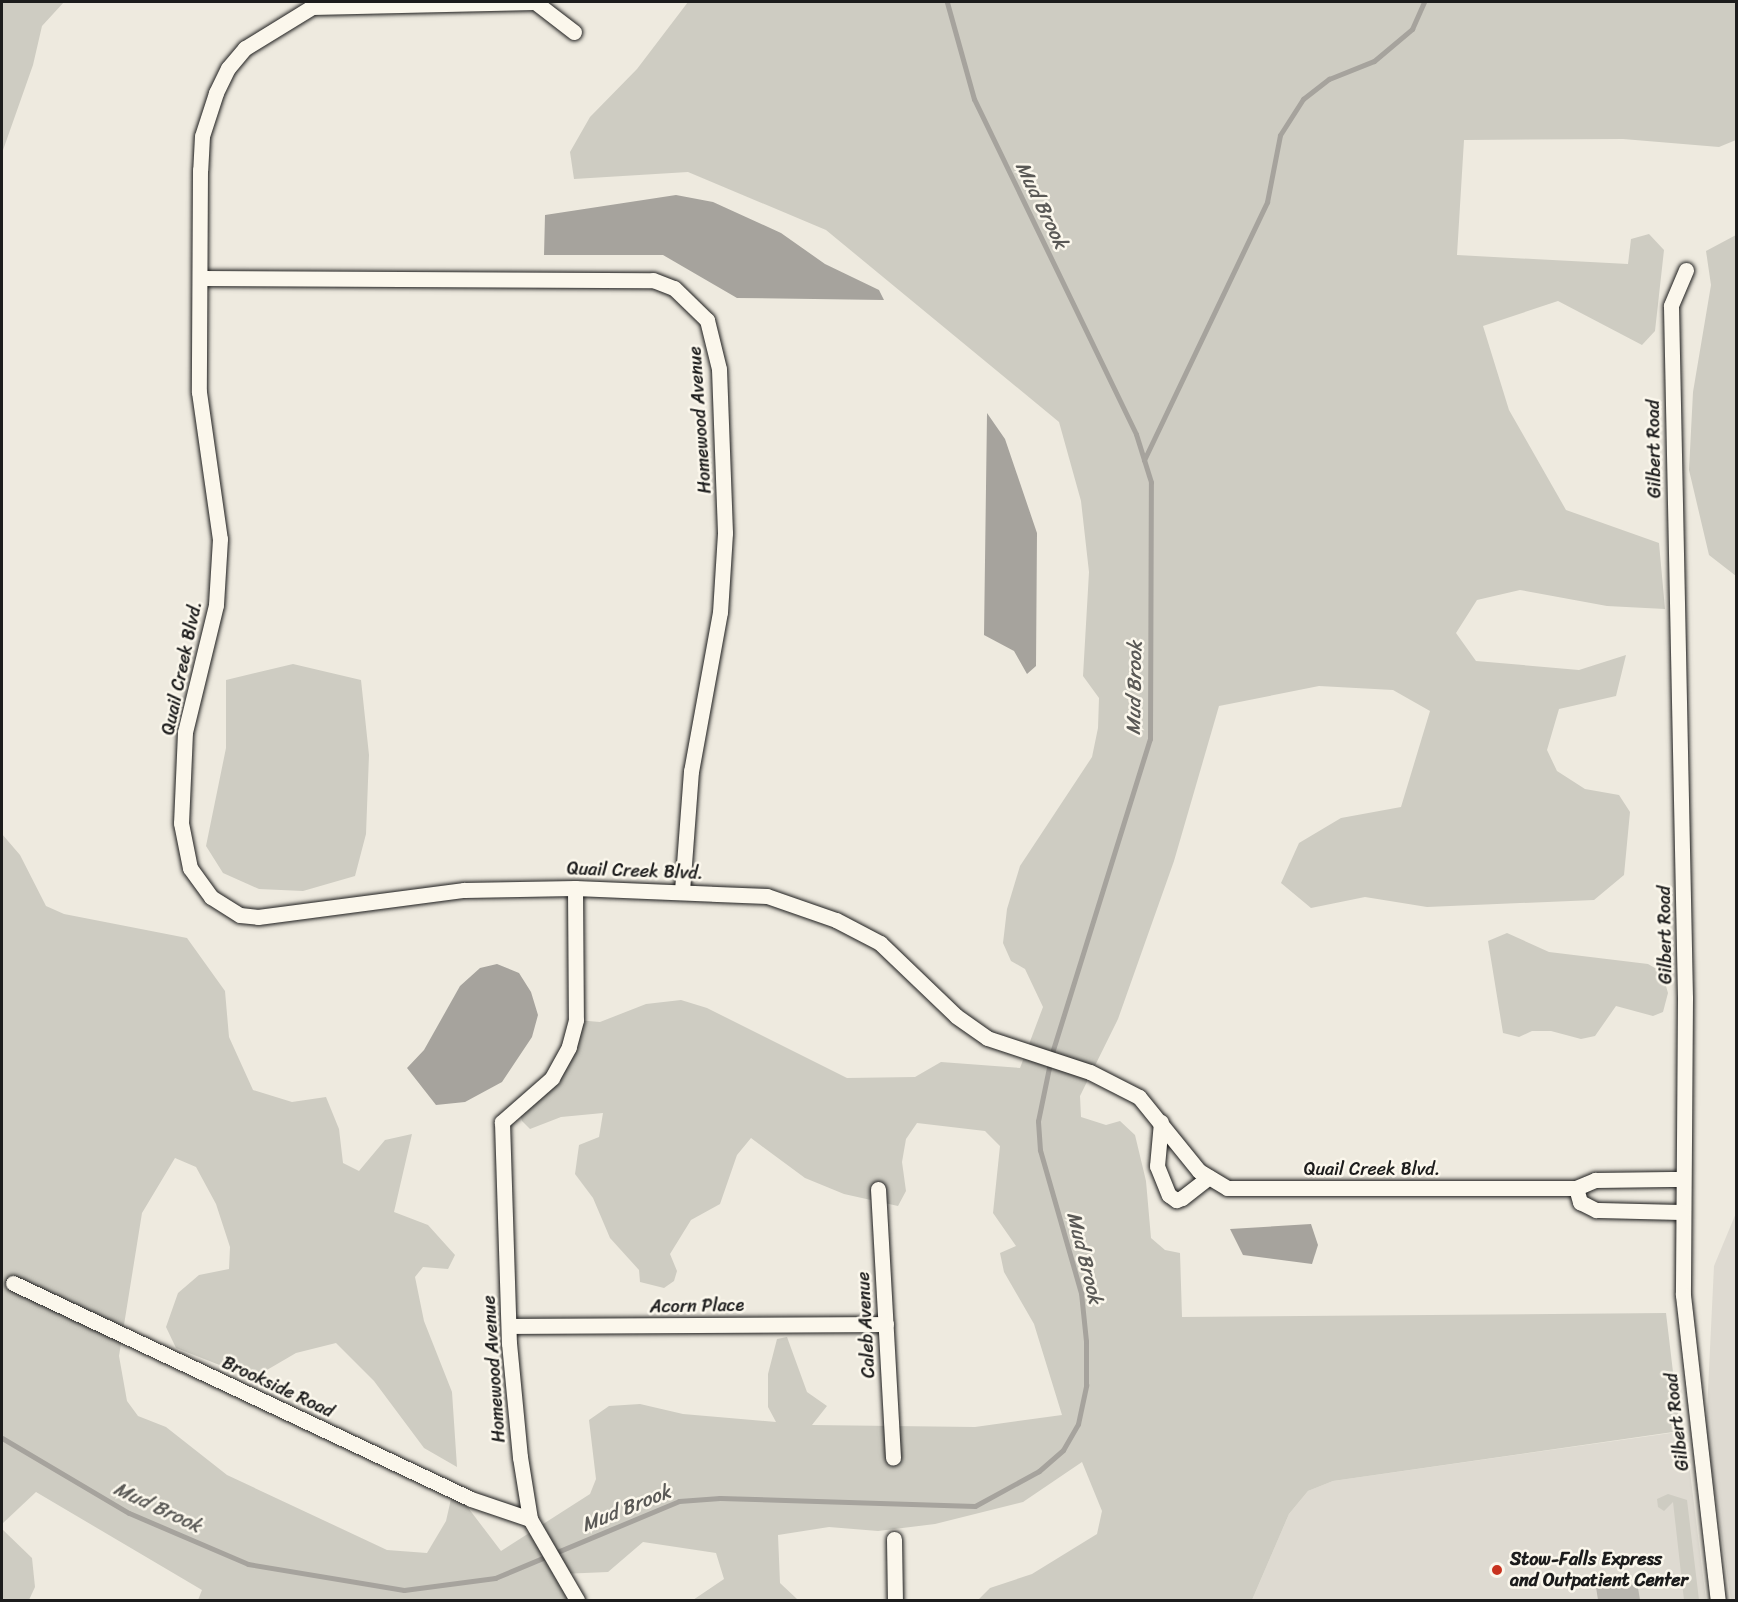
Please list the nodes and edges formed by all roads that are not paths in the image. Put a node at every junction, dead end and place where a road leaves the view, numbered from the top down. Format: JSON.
{"nodes":[{"id":1,"x":574,"y":32,"type":"dead end"},
{"id":2,"x":1686,"y":270,"type":"dead end"},
{"id":3,"x":201,"y":278,"type":"junction"},
{"id":4,"x":575,"y":888,"type":"junction"},
{"id":5,"x":682,"y":892,"type":"junction"},
{"id":6,"x":1161,"y":1122,"type":"junction"},
{"id":7,"x":1209,"y":1177,"type":"junction"},
{"id":8,"x":1683,"y":1179,"type":"junction"},
{"id":9,"x":1576,"y":1188,"type":"junction"},
{"id":10,"x":878,"y":1189,"type":"dead end"},
{"id":11,"x":1683,"y":1212,"type":"junction"},
{"id":12,"x":13,"y":1283,"type":"dead end"},
{"id":13,"x":886,"y":1324,"type":"junction"},
{"id":14,"x":509,"y":1326,"type":"junction"},
{"id":15,"x":893,"y":1458,"type":"dead end"},
{"id":16,"x":533,"y":1526,"type":"junction"},
{"id":17,"x":894,"y":1539,"type":"dead end"},
{"id":18,"x":577,"y":1600,"type":"edge"},
{"id":19,"x":895,"y":1600,"type":"edge"},
{"id":20,"x":1718,"y":1600,"type":"edge"}],
"edges":[{"from":1,"to":3,"type":"street","name":"Quail Creek Blvd."},
{"from":2,"to":8,"type":"street","name":"Gilbert Road"},
{"from":3,"to":4,"type":"street","name":"Quail Creek Blvd."},
{"from":3,"to":5,"type":"street","name":"Homewood Avenue"},
{"from":4,"to":5,"type":"street","name":"Quail Creek Blvd."},
{"from":4,"to":14,"type":"street","name":"Homewood Avenue"},
{"from":5,"to":6,"type":"street","name":"Quail Creek Blvd."},
{"from":6,"to":7,"type":"street","name":"Quail Creek Blvd."},
{"from":6,"to":7,"type":"street"},
{"from":7,"to":9,"type":"street","name":"Quail Creek Blvd."},
{"from":8,"to":9,"type":"street","name":"Quail Creek Blvd."},
{"from":8,"to":11,"type":"street","name":"Gilbert Road"},
{"from":9,"to":11,"type":"street"},
{"from":10,"to":13,"type":"street","name":"Caleb Avenue"},
{"from":11,"to":20,"type":"street","name":"Gilbert Road"},
{"from":12,"to":16,"type":"street","name":"Brookside Road"},
{"from":13,"to":14,"type":"street","name":"Acorn Place"},
{"from":13,"to":15,"type":"street","name":"Caleb Avenue"},
{"from":14,"to":16,"type":"street","name":"Homewood Avenue"},
{"from":16,"to":18,"type":"street","name":"Homewood Avenue"},
{"from":17,"to":19,"type":"street"}]}
